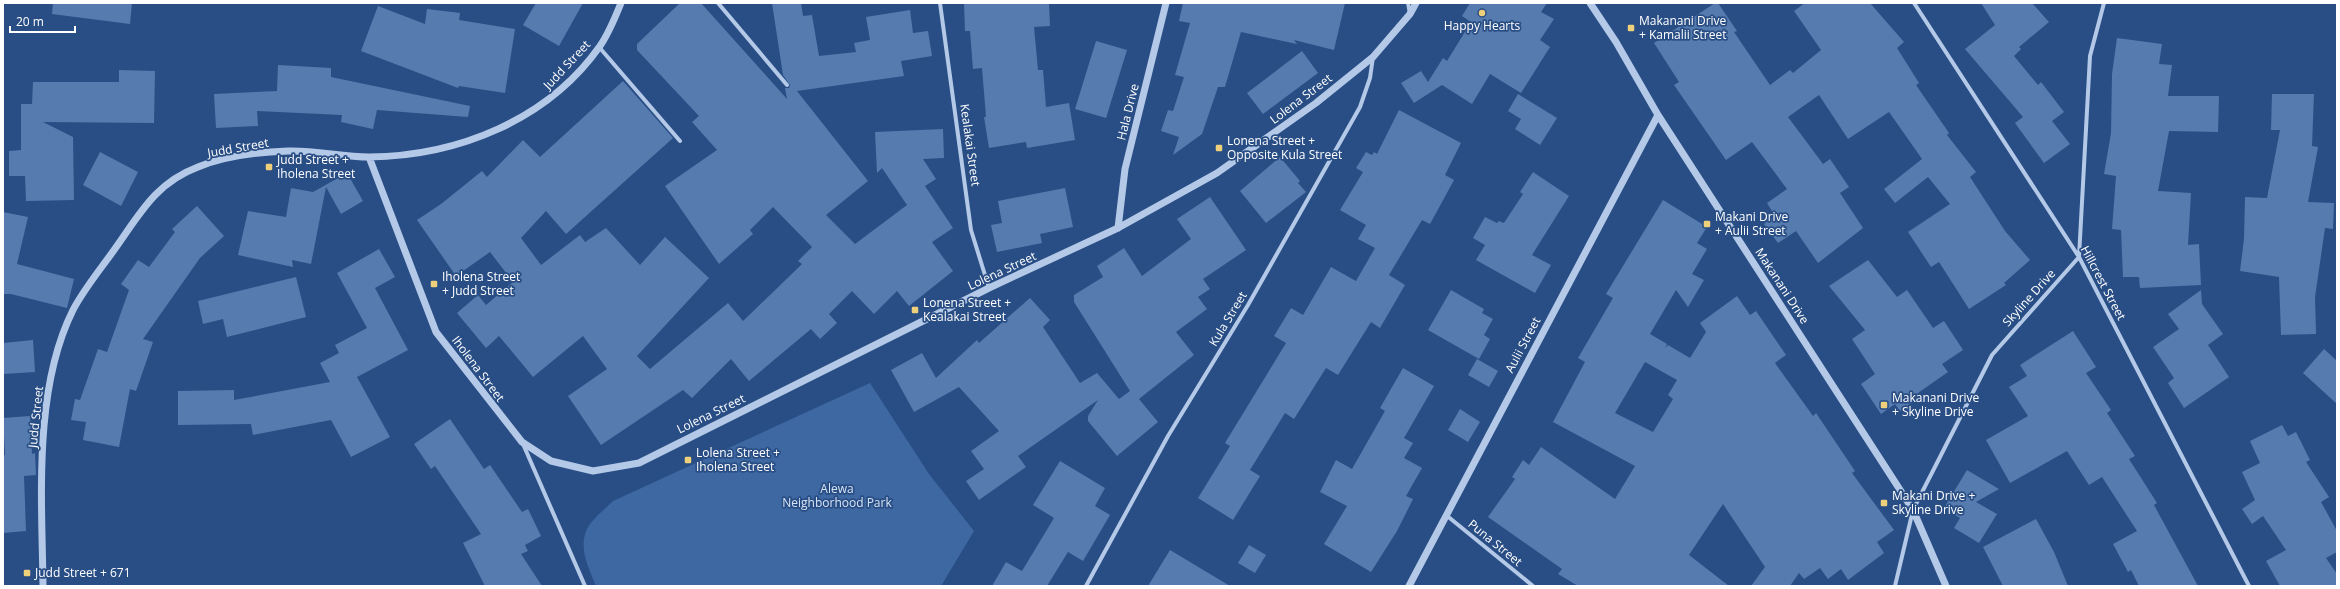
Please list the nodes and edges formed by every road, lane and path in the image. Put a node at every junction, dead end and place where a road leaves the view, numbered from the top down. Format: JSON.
{"nodes":[{"id":1,"x":621,"y":3,"type":"edge"},
{"id":2,"x":718,"y":3,"type":"edge"},
{"id":3,"x":940,"y":3,"type":"edge"},
{"id":4,"x":1166,"y":3,"type":"edge"},
{"id":5,"x":1408,"y":3,"type":"edge"},
{"id":6,"x":1416,"y":3,"type":"edge"},
{"id":7,"x":1590,"y":3,"type":"edge"},
{"id":8,"x":1914,"y":3,"type":"edge"},
{"id":9,"x":2104,"y":3,"type":"edge"},
{"id":10,"x":1410,"y":14,"type":"junction"},
{"id":11,"x":599,"y":47,"type":"junction"},
{"id":12,"x":1373,"y":57,"type":"junction"},
{"id":13,"x":787,"y":85,"type":"dead end"},
{"id":14,"x":1658,"y":115,"type":"junction"},
{"id":15,"x":680,"y":141,"type":"dead end"},
{"id":16,"x":369,"y":157,"type":"junction"},
{"id":17,"x":1118,"y":228,"type":"junction"},
{"id":18,"x":2079,"y":257,"type":"junction"},
{"id":19,"x":989,"y":288,"type":"junction"},
{"id":20,"x":522,"y":442,"type":"junction"},
{"id":21,"x":1913,"y":510,"type":"junction"},
{"id":22,"x":1446,"y":515,"type":"junction"},
{"id":23,"x":43,"y":586,"type":"edge"},
{"id":24,"x":585,"y":586,"type":"edge"},
{"id":25,"x":1086,"y":586,"type":"edge"},
{"id":26,"x":1409,"y":586,"type":"edge"},
{"id":27,"x":1533,"y":586,"type":"edge"},
{"id":28,"x":1894,"y":586,"type":"edge"},
{"id":29,"x":1946,"y":586,"type":"edge"},
{"id":30,"x":2249,"y":586,"type":"edge"}],
"edges":[{"from":1,"to":11,"type":"street","name":"Judd Street"},
{"from":2,"to":13,"type":"street"},
{"from":3,"to":19,"type":"street","name":"Kealakai Street"},
{"from":4,"to":17,"type":"street","name":"Hala Drive"},
{"from":5,"to":10,"type":"street"},
{"from":6,"to":10,"type":"street"},
{"from":7,"to":14,"type":"street","name":"Makanani Drive"},
{"from":8,"to":18,"type":"street","name":"Hillcrest Street"},
{"from":9,"to":18,"type":"street"},
{"from":10,"to":12,"type":"street","name":"Lolena Street"},
{"from":11,"to":15,"type":"street"},
{"from":11,"to":16,"type":"street","name":"Judd Street"},
{"from":12,"to":17,"type":"street","name":"Lolena Street"},
{"from":12,"to":25,"type":"street","name":"Kula Street"},
{"from":14,"to":21,"type":"street","name":"Makanani Drive"},
{"from":14,"to":22,"type":"street","name":"Aulii Street"},
{"from":16,"to":20,"type":"street","name":"Iholena Street"},
{"from":16,"to":23,"type":"street","name":"Judd Street"},
{"from":17,"to":19,"type":"street","name":"Lolena Street"},
{"from":18,"to":21,"type":"street","name":"Skyline Drive"},
{"from":18,"to":30,"type":"street","name":"Hillcrest Street"},
{"from":19,"to":20,"type":"street","name":"Lolena Street"},
{"from":20,"to":24,"type":"street","name":"Iholena Street"},
{"from":21,"to":28,"type":"street","name":"Skyline Drive"},
{"from":21,"to":29,"type":"street","name":"Makanani Drive"},
{"from":22,"to":26,"type":"street","name":"Aulii Street"},
{"from":22,"to":27,"type":"street","name":"Puna Street"}]}
